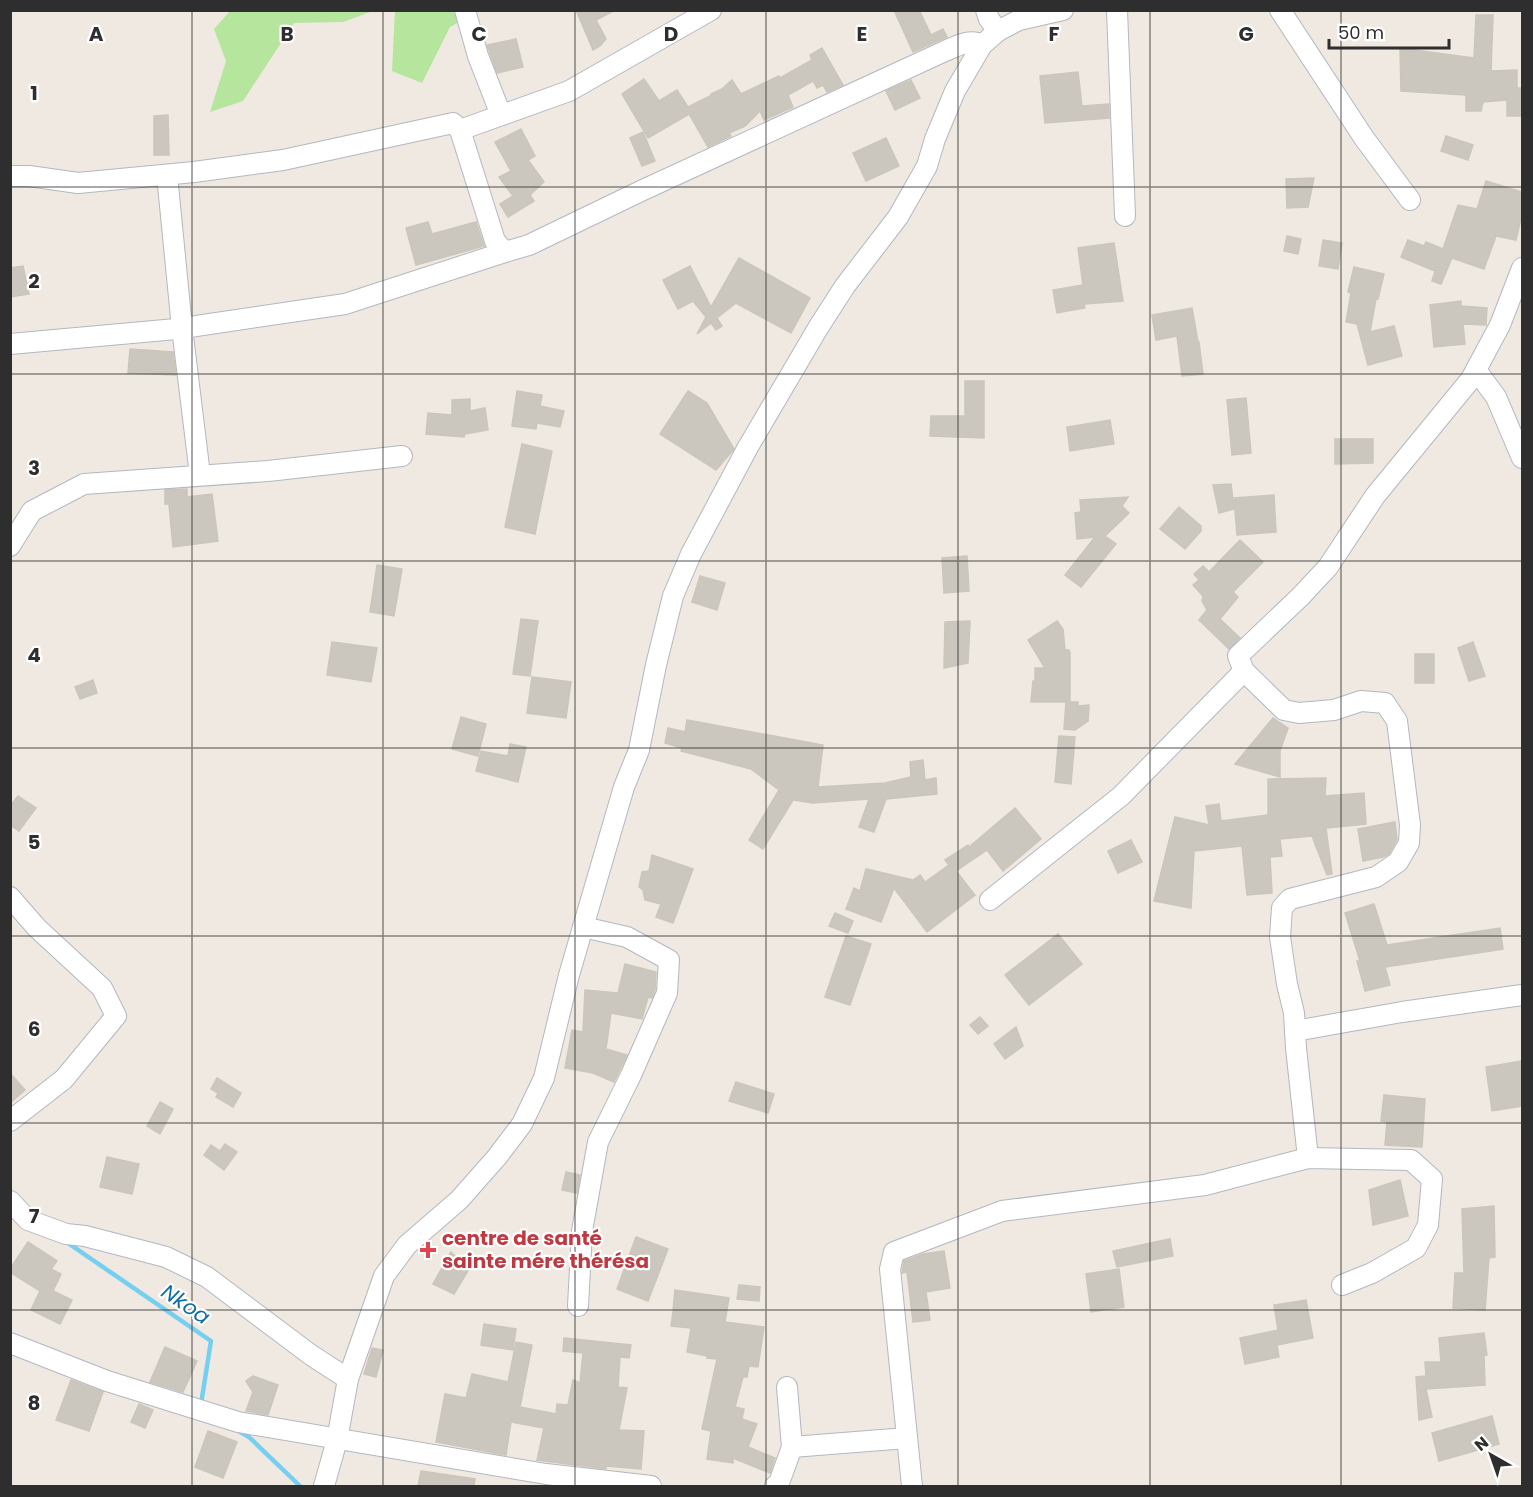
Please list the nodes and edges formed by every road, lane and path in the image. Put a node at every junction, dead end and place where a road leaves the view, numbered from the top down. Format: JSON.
{"nodes":[{"id":1,"x":465,"y":10,"type":"edge"},
{"id":2,"x":711,"y":10,"type":"edge"},
{"id":3,"x":986,"y":10,"type":"edge"},
{"id":4,"x":1063,"y":10,"type":"edge"},
{"id":5,"x":1116,"y":10,"type":"edge"},
{"id":6,"x":1280,"y":10,"type":"edge"},
{"id":7,"x":998,"y":32,"type":"junction"},
{"id":8,"x":982,"y":45,"type":"junction"},
{"id":9,"x":501,"y":115,"type":"junction"},
{"id":10,"x":460,"y":130,"type":"junction"},
{"id":11,"x":167,"y":175,"type":"junction"},
{"id":12,"x":10,"y":176,"type":"edge"},
{"id":13,"x":1410,"y":200,"type":"dead end"},
{"id":14,"x":1125,"y":216,"type":"dead end"},
{"id":15,"x":505,"y":252,"type":"junction"},
{"id":16,"x":1522,"y":268,"type":"edge"},
{"id":17,"x":182,"y":328,"type":"junction"},
{"id":18,"x":10,"y":344,"type":"edge"},
{"id":19,"x":1476,"y":370,"type":"junction"},
{"id":20,"x":402,"y":456,"type":"dead end"},
{"id":21,"x":1522,"y":458,"type":"edge"},
{"id":22,"x":200,"y":475,"type":"junction"},
{"id":23,"x":10,"y":546,"type":"edge"},
{"id":24,"x":1244,"y":671,"type":"junction"},
{"id":25,"x":10,"y":897,"type":"edge"},
{"id":26,"x":990,"y":900,"type":"dead end"},
{"id":27,"x":583,"y":927,"type":"junction"},
{"id":28,"x":1522,"y":995,"type":"edge"},
{"id":29,"x":1295,"y":1031,"type":"junction"},
{"id":30,"x":10,"y":1121,"type":"edge"},
{"id":31,"x":1308,"y":1158,"type":"junction"},
{"id":32,"x":10,"y":1201,"type":"edge"},
{"id":33,"x":1342,"y":1285,"type":"dead end"},
{"id":34,"x":578,"y":1306,"type":"dead end"},
{"id":35,"x":10,"y":1343,"type":"edge"},
{"id":36,"x":348,"y":1379,"type":"junction"},
{"id":37,"x":787,"y":1387,"type":"dead end"},
{"id":38,"x":907,"y":1438,"type":"junction"},
{"id":39,"x":337,"y":1440,"type":"junction"},
{"id":40,"x":792,"y":1447,"type":"junction"},
{"id":41,"x":324,"y":1486,"type":"edge"},
{"id":42,"x":651,"y":1486,"type":"edge"},
{"id":43,"x":774,"y":1486,"type":"edge"},
{"id":44,"x":912,"y":1486,"type":"edge"}],
"edges":[{"from":1,"to":9,"type":"street"},
{"from":2,"to":9,"type":"street"},
{"from":3,"to":7,"type":"street"},
{"from":4,"to":7,"type":"street"},
{"from":5,"to":14,"type":"street"},
{"from":6,"to":13,"type":"street"},
{"from":7,"to":8,"type":"street"},
{"from":8,"to":15,"type":"street"},
{"from":8,"to":27,"type":"street"},
{"from":9,"to":10,"type":"street"},
{"from":10,"to":11,"type":"street"},
{"from":10,"to":15,"type":"street"},
{"from":11,"to":12,"type":"street"},
{"from":11,"to":17,"type":"street"},
{"from":15,"to":17,"type":"street"},
{"from":16,"to":19,"type":"street"},
{"from":17,"to":18,"type":"street"},
{"from":17,"to":22,"type":"street"},
{"from":19,"to":21,"type":"street"},
{"from":19,"to":24,"type":"street"},
{"from":20,"to":22,"type":"street"},
{"from":22,"to":23,"type":"street"},
{"from":24,"to":26,"type":"street"},
{"from":24,"to":29,"type":"street"},
{"from":25,"to":30,"type":"street"},
{"from":27,"to":34,"type":"street"},
{"from":27,"to":36,"type":"street"},
{"from":28,"to":29,"type":"street"},
{"from":29,"to":31,"type":"street"},
{"from":31,"to":33,"type":"street"},
{"from":31,"to":38,"type":"street"},
{"from":32,"to":36,"type":"street"},
{"from":35,"to":39,"type":"street"},
{"from":36,"to":39,"type":"street"},
{"from":37,"to":40,"type":"street"},
{"from":38,"to":40,"type":"street"},
{"from":38,"to":44,"type":"street"},
{"from":39,"to":41,"type":"street"},
{"from":39,"to":42,"type":"street"},
{"from":40,"to":43,"type":"street"}]}
